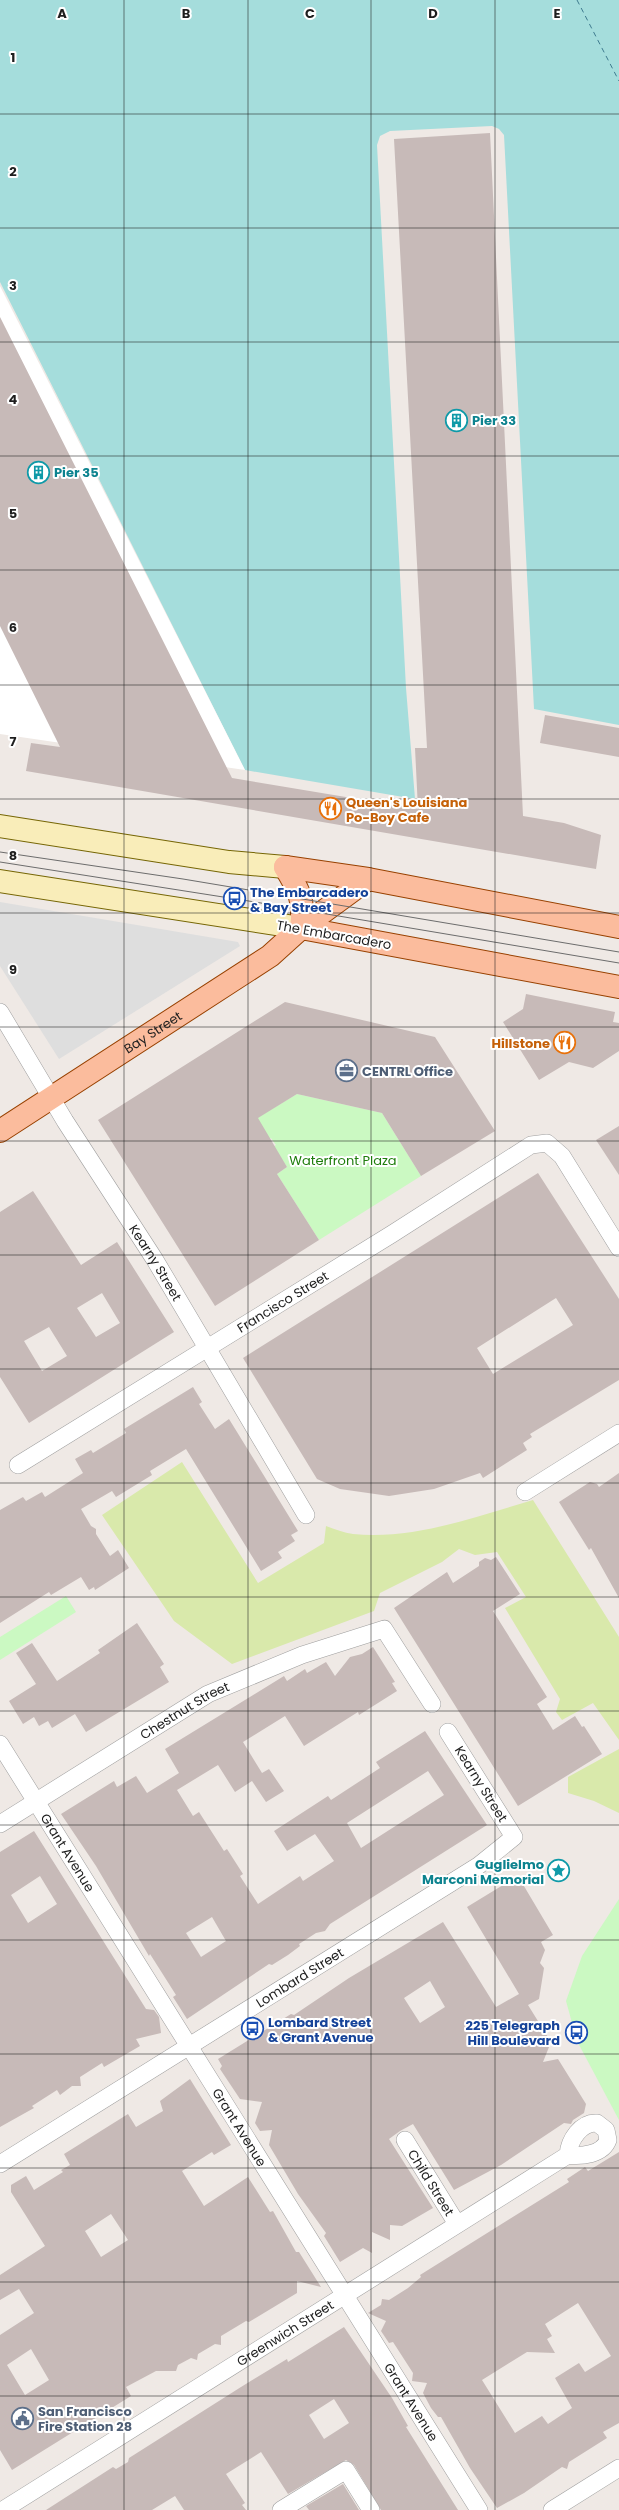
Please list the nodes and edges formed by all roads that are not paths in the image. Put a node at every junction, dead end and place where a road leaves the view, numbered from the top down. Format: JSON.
{"nodes":[{"id":1,"x":0,"y":826,"type":"edge"},
{"id":2,"x":285,"y":867,"type":"junction"},
{"id":3,"x":368,"y":879,"type":"junction"},
{"id":4,"x":0,"y":881,"type":"edge"},
{"id":5,"x":619,"y":927,"type":"edge"},
{"id":6,"x":301,"y":928,"type":"junction"},
{"id":7,"x":619,"y":987,"type":"edge"},
{"id":8,"x":0,"y":1012,"type":"edge"},
{"id":9,"x":52,"y":1098,"type":"junction"},
{"id":10,"x":0,"y":1131,"type":"edge"},
{"id":11,"x":619,"y":1248,"type":"edge"},
{"id":12,"x":207,"y":1346,"type":"junction"},
{"id":13,"x":619,"y":1433,"type":"edge"},
{"id":14,"x":18,"y":1465,"type":"dead end"},
{"id":15,"x":530,"y":1488,"type":"dead end"},
{"id":16,"x":306,"y":1515,"type":"dead end"},
{"id":17,"x":432,"y":1704,"type":"dead end"},
{"id":18,"x":448,"y":1732,"type":"dead end"},
{"id":19,"x":0,"y":1744,"type":"edge"},
{"id":20,"x":36,"y":1802,"type":"junction"},
{"id":21,"x":0,"y":1824,"type":"edge"},
{"id":22,"x":514,"y":1837,"type":"joint"},
{"id":23,"x":189,"y":2046,"type":"junction"},
{"id":24,"x":405,"y":2140,"type":"dead end"},
{"id":25,"x":568,"y":2155,"type":"dead end"},
{"id":26,"x":0,"y":2164,"type":"edge"},
{"id":27,"x":457,"y":2224,"type":"junction"},
{"id":28,"x":344,"y":2296,"type":"junction"},
{"id":29,"x":619,"y":2468,"type":"edge"},
{"id":30,"x":5,"y":2506,"type":"edge"},
{"id":31,"x":281,"y":2510,"type":"edge"},
{"id":32,"x":371,"y":2510,"type":"edge"},
{"id":33,"x":479,"y":2510,"type":"edge"},
{"id":34,"x":552,"y":2510,"type":"edge"}],
"edges":[{"from":1,"to":2,"type":"main road"},
{"from":2,"to":3,"type":"main road"},
{"from":2,"to":6,"type":"main road"},
{"from":3,"to":5,"type":"main road"},
{"from":3,"to":6,"type":"main road","name":"Bay Street"},
{"from":4,"to":6,"type":"main road","name":"The Embarcadero"},
{"from":6,"to":7,"type":"main road","name":"The Embarcadero"},
{"from":6,"to":9,"type":"main road","name":"Bay Street"},
{"from":8,"to":9,"type":"street","name":"Kearny Street"},
{"from":9,"to":10,"type":"main road","name":"Bay Street"},
{"from":9,"to":12,"type":"street","name":"Kearny Street"},
{"from":11,"to":12,"type":"street","name":"Francisco Street"},
{"from":12,"to":14,"type":"street","name":"Francisco Street"},
{"from":12,"to":16,"type":"street","name":"Kearny Street"},
{"from":13,"to":15,"type":"street"},
{"from":17,"to":20,"type":"street","name":"Chestnut Street"},
{"from":18,"to":22,"type":"street","name":"Kearny Street"},
{"from":19,"to":20,"type":"street","name":"Grant Avenue"},
{"from":20,"to":21,"type":"street","name":"Chestnut Street"},
{"from":20,"to":23,"type":"street","name":"Grant Avenue"},
{"from":22,"to":23,"type":"street","name":"Lombard Street"},
{"from":23,"to":26,"type":"street","name":"Lombard Street"},
{"from":23,"to":28,"type":"street","name":"Grant Avenue"},
{"from":24,"to":27,"type":"street","name":"Child Street"},
{"from":25,"to":27,"type":"street","name":"Greenwich Street"},
{"from":27,"to":28,"type":"street","name":"Greenwich Street"},
{"from":28,"to":30,"type":"street","name":"Greenwich Street"},
{"from":28,"to":33,"type":"street","name":"Grant Avenue"},
{"from":29,"to":34,"type":"street"},
{"from":31,"to":32,"type":"street"}]}
